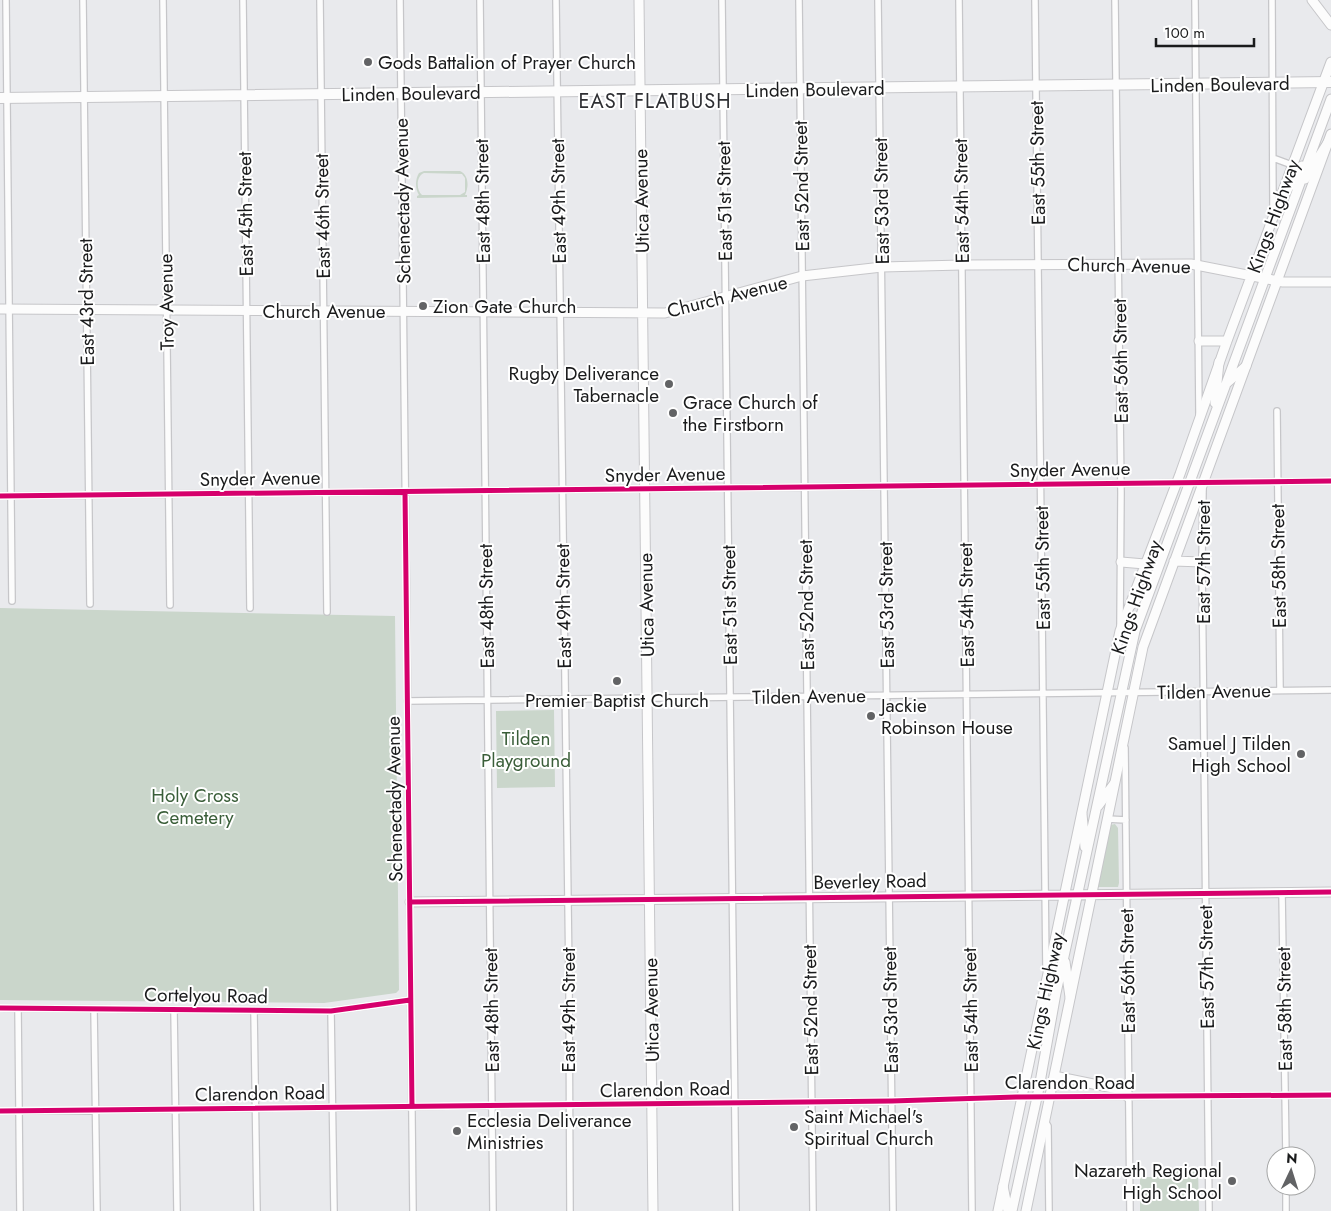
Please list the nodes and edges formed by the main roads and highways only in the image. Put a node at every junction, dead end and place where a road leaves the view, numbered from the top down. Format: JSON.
{"nodes":[{"id":1,"x":639,"y":0,"type":"edge"},
{"id":2,"x":1312,"y":0,"type":"edge"},
{"id":3,"x":1331,"y":25,"type":"edge"},
{"id":4,"x":1331,"y":62,"type":"edge"},
{"id":5,"x":1327,"y":82,"type":"edge"},
{"id":6,"x":640,"y":90,"type":"junction"},
{"id":7,"x":4,"y":98,"type":"edge"},
{"id":8,"x":1331,"y":99,"type":"edge"},
{"id":9,"x":1330,"y":138,"type":"edge"},
{"id":10,"x":1312,"y":149,"type":"junction"},
{"id":11,"x":1295,"y":196,"type":"junction"},
{"id":12,"x":1277,"y":206,"type":"junction"},
{"id":13,"x":1251,"y":277,"type":"junction"},
{"id":14,"x":1264,"y":279,"type":"junction"},
{"id":15,"x":1278,"y":282,"type":"junction"},
{"id":16,"x":1331,"y":282,"type":"edge"},
{"id":17,"x":5,"y":309,"type":"edge"},
{"id":18,"x":642,"y":314,"type":"junction"},
{"id":19,"x":1198,"y":341,"type":"road end"},
{"id":20,"x":1227,"y":341,"type":"junction"},
{"id":21,"x":1219,"y":362,"type":"junction"},
{"id":22,"x":1246,"y":366,"type":"junction"},
{"id":23,"x":1225,"y":385,"type":"junction"},
{"id":24,"x":1213,"y":418,"type":"junction"},
{"id":25,"x":1174,"y":561,"type":"junction"},
{"id":26,"x":1121,"y":562,"type":"road end"},
{"id":27,"x":1202,"y":562,"type":"road end"},
{"id":28,"x":1145,"y":564,"type":"junction"},
{"id":29,"x":1154,"y":579,"type":"junction"},
{"id":30,"x":1131,"y":605,"type":"junction"},
{"id":31,"x":1114,"y":784,"type":"junction"},
{"id":32,"x":1096,"y":809,"type":"junction"},
{"id":33,"x":1082,"y":814,"type":"junction"},
{"id":34,"x":1086,"y":854,"type":"junction"},
{"id":35,"x":1331,"y":892,"type":"edge"},
{"id":36,"x":1065,"y":895,"type":"junction"},
{"id":37,"x":1078,"y":895,"type":"junction"},
{"id":38,"x":1091,"y":895,"type":"junction"},
{"id":39,"x":649,"y":900,"type":"junction"},
{"id":40,"x":410,"y":902,"type":"road end"},
{"id":41,"x":1064,"y":956,"type":"junction"},
{"id":42,"x":1056,"y":993,"type":"junction"},
{"id":43,"x":1070,"y":997,"type":"junction"},
{"id":44,"x":1039,"y":1020,"type":"junction"},
{"id":45,"x":1054,"y":1076,"type":"junction"},
{"id":46,"x":1128,"y":1097,"type":"road end"},
{"id":47,"x":1003,"y":1186,"type":"junction"},
{"id":48,"x":653,"y":1211,"type":"edge"},
{"id":49,"x":998,"y":1211,"type":"edge"},
{"id":50,"x":1008,"y":1211,"type":"edge"},
{"id":51,"x":1012,"y":1211,"type":"edge"},
{"id":52,"x":1026,"y":1211,"type":"edge"}],
"edges":[{"from":1,"to":6,"type":"main road","name":"Utica Avenue"},
{"from":2,"to":3,"type":"main road"},
{"from":4,"to":5,"type":"main road","name":"Kings Highway"},
{"from":5,"to":6,"type":"highway","name":"Linden Boulevard"},
{"from":5,"to":12,"type":"main road","name":"Kings Highway"},
{"from":6,"to":7,"type":"highway","name":"Linden Boulevard"},
{"from":6,"to":18,"type":"main road","name":"Utica Avenue"},
{"from":8,"to":10,"type":"main road","name":"Kings Highway"},
{"from":9,"to":11,"type":"main road"},
{"from":9,"to":15,"type":"main road","name":"Kings Highway"},
{"from":10,"to":11,"type":"main road","name":"Kings Highway"},
{"from":10,"to":12,"type":"main road"},
{"from":11,"to":14,"type":"main road","name":"Kings Highway"},
{"from":12,"to":13,"type":"main road","name":"Kings Highway"},
{"from":13,"to":14,"type":"main road","name":"Church Avenue"},
{"from":13,"to":18,"type":"main road","name":"Church Avenue"},
{"from":13,"to":20,"type":"main road","name":"Kings Highway"},
{"from":14,"to":15,"type":"main road","name":"Church Avenue"},
{"from":14,"to":23,"type":"main road","name":"Kings Highway"},
{"from":15,"to":16,"type":"main road","name":"Church Avenue"},
{"from":15,"to":22,"type":"main road","name":"Kings Highway"},
{"from":17,"to":18,"type":"main road","name":"Church Avenue"},
{"from":18,"to":39,"type":"main road","name":"Utica Avenue"},
{"from":19,"to":20,"type":"main road"},
{"from":20,"to":21,"type":"main road","name":"Kings Highway"},
{"from":21,"to":24,"type":"main road"},
{"from":21,"to":28,"type":"main road","name":"Kings Highway"},
{"from":22,"to":23,"type":"main road"},
{"from":22,"to":25,"type":"main road","name":"Kings Highway"},
{"from":23,"to":24,"type":"main road","name":"Kings Highway"},
{"from":24,"to":29,"type":"main road","name":"Kings Highway"},
{"from":25,"to":27,"type":"main road"},
{"from":25,"to":31,"type":"main road","name":"Kings Highway"},
{"from":26,"to":28,"type":"main road"},
{"from":28,"to":30,"type":"main road","name":"Kings Highway"},
{"from":29,"to":30,"type":"main road"},
{"from":29,"to":32,"type":"main road","name":"Kings Highway"},
{"from":30,"to":33,"type":"main road","name":"Kings Highway"},
{"from":31,"to":32,"type":"main road"},
{"from":31,"to":38,"type":"main road","name":"Kings Highway"},
{"from":32,"to":34,"type":"main road","name":"Kings Highway"},
{"from":33,"to":34,"type":"main road"},
{"from":33,"to":36,"type":"main road","name":"Kings Highway"},
{"from":34,"to":37,"type":"main road","name":"Kings Highway"},
{"from":35,"to":38,"type":"main road","name":"Beverley Road"},
{"from":36,"to":37,"type":"main road","name":"Beverley Road"},
{"from":36,"to":39,"type":"main road","name":"Beverley Road"},
{"from":36,"to":44,"type":"main road","name":"Kings Highway"},
{"from":37,"to":38,"type":"main road","name":"Beverley Road"},
{"from":37,"to":41,"type":"main road","name":"Kings Highway"},
{"from":38,"to":43,"type":"main road","name":"Kings Highway"},
{"from":39,"to":40,"type":"main road","name":"Beverley Road"},
{"from":39,"to":48,"type":"main road","name":"Utica Avenue"},
{"from":41,"to":42,"type":"main road","name":"Kings Highway"},
{"from":41,"to":43,"type":"main road"},
{"from":42,"to":44,"type":"main road"},
{"from":42,"to":51,"type":"main road","name":"Kings Highway"},
{"from":43,"to":45,"type":"main road","name":"Kings Highway"},
{"from":44,"to":47,"type":"main road","name":"Kings Highway"},
{"from":45,"to":46,"type":"main road"},
{"from":45,"to":52,"type":"main road","name":"Kings Highway"},
{"from":47,"to":49,"type":"main road","name":"Kings Highway"},
{"from":47,"to":50,"type":"main road"}]}
